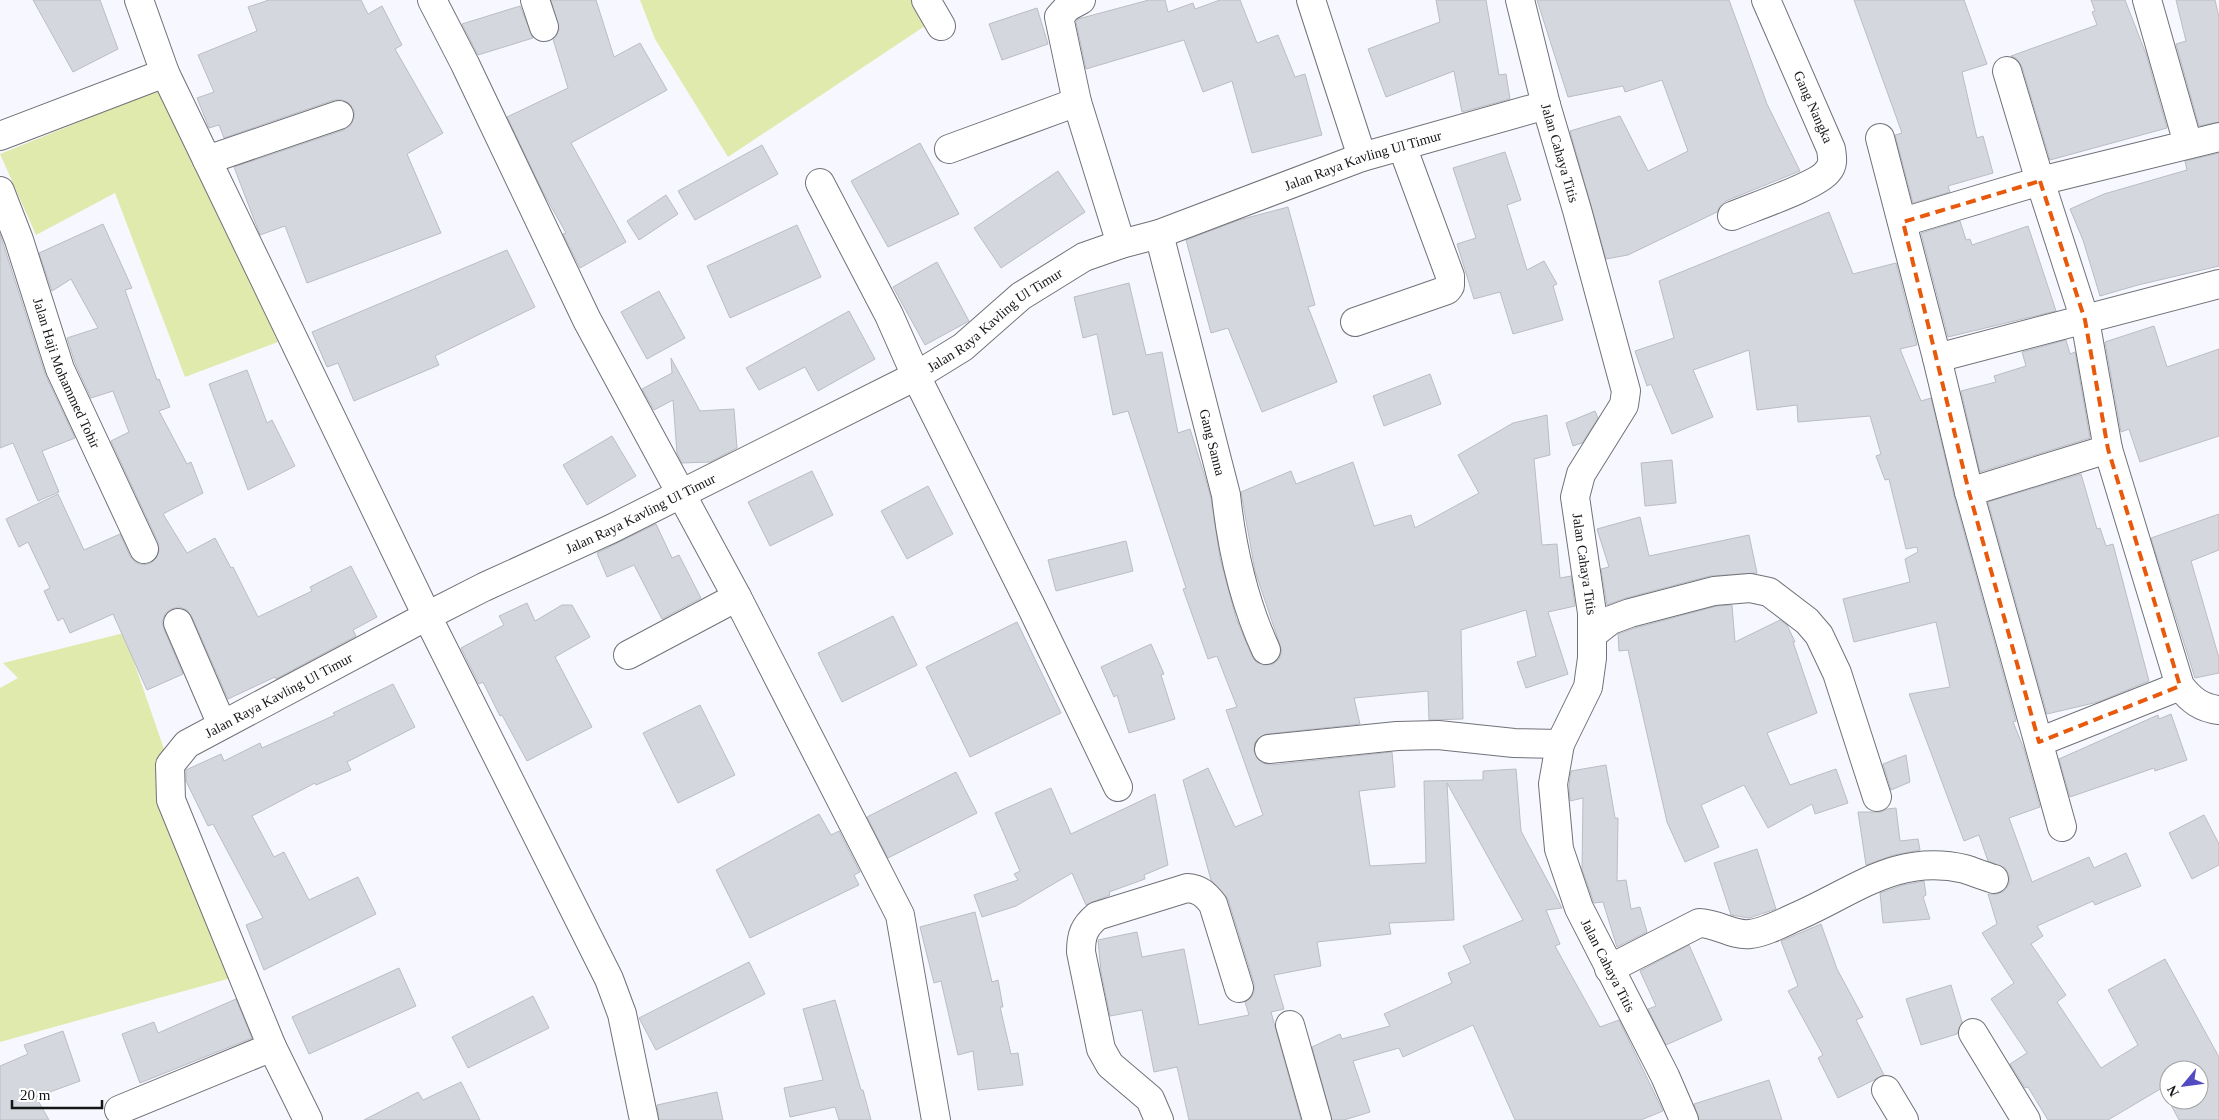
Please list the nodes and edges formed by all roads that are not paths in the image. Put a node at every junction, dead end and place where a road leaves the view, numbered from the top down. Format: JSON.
{"nodes":[{"id":1,"x":139,"y":0,"type":"edge"},
{"id":2,"x":432,"y":0,"type":"edge"},
{"id":3,"x":535,"y":0,"type":"edge"},
{"id":4,"x":926,"y":0,"type":"edge"},
{"id":5,"x":1081,"y":0,"type":"edge"},
{"id":6,"x":1312,"y":0,"type":"edge"},
{"id":7,"x":1520,"y":0,"type":"edge"},
{"id":8,"x":1766,"y":0,"type":"edge"},
{"id":9,"x":2147,"y":0,"type":"edge"},
{"id":10,"x":941,"y":26,"type":"dead end"},
{"id":11,"x":544,"y":27,"type":"dead end"},
{"id":12,"x":2007,"y":71,"type":"dead end"},
{"id":13,"x":165,"y":73,"type":"junction"},
{"id":14,"x":1077,"y":102,"type":"junction"},
{"id":15,"x":1546,"y":105,"type":"junction"},
{"id":16,"x":339,"y":115,"type":"dead end"},
{"id":17,"x":0,"y":136,"type":"edge"},
{"id":18,"x":2219,"y":137,"type":"edge"},
{"id":19,"x":1880,"y":138,"type":"dead end"},
{"id":20,"x":2188,"y":144,"type":"junction"},
{"id":21,"x":1402,"y":146,"type":"junction"},
{"id":22,"x":949,"y":150,"type":"dead end"},
{"id":23,"x":1362,"y":157,"type":"junction"},
{"id":24,"x":207,"y":160,"type":"junction"},
{"id":25,"x":2040,"y":182,"type":"junction"},
{"id":26,"x":820,"y":183,"type":"dead end"},
{"id":27,"x":0,"y":190,"type":"edge"},
{"id":28,"x":1732,"y":216,"type":"dead end"},
{"id":29,"x":1902,"y":222,"type":"junction"},
{"id":30,"x":1159,"y":234,"type":"junction"},
{"id":31,"x":1121,"y":244,"type":"junction"},
{"id":32,"x":2219,"y":284,"type":"edge"},
{"id":33,"x":2085,"y":320,"type":"junction"},
{"id":34,"x":1355,"y":322,"type":"dead end"},
{"id":35,"x":1937,"y":358,"type":"junction"},
{"id":36,"x":916,"y":376,"type":"junction"},
{"id":37,"x":2108,"y":449,"type":"junction"},
{"id":38,"x":1969,"y":492,"type":"junction"},
{"id":39,"x":679,"y":493,"type":"junction"},
{"id":40,"x":144,"y":549,"type":"dead end"},
{"id":41,"x":737,"y":597,"type":"junction"},
{"id":42,"x":427,"y":616,"type":"junction"},
{"id":43,"x":178,"y":623,"type":"dead end"},
{"id":44,"x":1594,"y":634,"type":"junction"},
{"id":45,"x":1266,"y":650,"type":"dead end"},
{"id":46,"x":628,"y":655,"type":"dead end"},
{"id":47,"x":2180,"y":686,"type":"junction"},
{"id":48,"x":2219,"y":710,"type":"edge"},
{"id":49,"x":222,"y":725,"type":"junction"},
{"id":50,"x":2039,"y":742,"type":"junction"},
{"id":51,"x":1560,"y":744,"type":"junction"},
{"id":52,"x":1269,"y":749,"type":"dead end"},
{"id":53,"x":1118,"y":787,"type":"dead end"},
{"id":54,"x":1877,"y":797,"type":"dead end"},
{"id":55,"x":2062,"y":827,"type":"dead end"},
{"id":56,"x":1994,"y":880,"type":"dead end"},
{"id":57,"x":1609,"y":969,"type":"junction"},
{"id":58,"x":1239,"y":988,"type":"dead end"},
{"id":59,"x":1290,"y":1025,"type":"dead end"},
{"id":60,"x":1974,"y":1033,"type":"dead end"},
{"id":61,"x":272,"y":1047,"type":"junction"},
{"id":62,"x":1886,"y":1090,"type":"dead end"},
{"id":63,"x":120,"y":1110,"type":"dead end"},
{"id":64,"x":308,"y":1120,"type":"edge"},
{"id":65,"x":644,"y":1120,"type":"edge"},
{"id":66,"x":936,"y":1120,"type":"edge"},
{"id":67,"x":1159,"y":1120,"type":"edge"},
{"id":68,"x":1316,"y":1120,"type":"edge"},
{"id":69,"x":1684,"y":1120,"type":"edge"},
{"id":70,"x":1904,"y":1120,"type":"edge"},
{"id":71,"x":2026,"y":1120,"type":"edge"}],
"edges":[{"from":1,"to":13,"type":"street"},
{"from":2,"to":39,"type":"street"},
{"from":3,"to":11,"type":"street"},
{"from":4,"to":10,"type":"street"},
{"from":5,"to":14,"type":"street"},
{"from":6,"to":23,"type":"street"},
{"from":7,"to":15,"type":"street","name":"Jalan Cahaya Titis"},
{"from":8,"to":28,"type":"street","name":"Gang Nangka"},
{"from":9,"to":20,"type":"street"},
{"from":12,"to":25,"type":"street"},
{"from":13,"to":17,"type":"street"},
{"from":13,"to":24,"type":"street"},
{"from":14,"to":22,"type":"street"},
{"from":14,"to":31,"type":"street"},
{"from":15,"to":21,"type":"street","name":"Jalan Raya Kavling Ul Timur"},
{"from":15,"to":44,"type":"street","name":"Jalan Cahaya Titis"},
{"from":16,"to":24,"type":"street"},
{"from":18,"to":20,"type":"street"},
{"from":19,"to":29,"type":"street"},
{"from":20,"to":25,"type":"street"},
{"from":21,"to":23,"type":"street","name":"Jalan Raya Kavling Ul Timur"},
{"from":21,"to":34,"type":"street"},
{"from":23,"to":30,"type":"street","name":"Jalan Raya Kavling Ul Timur"},
{"from":24,"to":42,"type":"street"},
{"from":25,"to":29,"type":"street"},
{"from":25,"to":33,"type":"street"},
{"from":26,"to":36,"type":"street"},
{"from":27,"to":40,"type":"street","name":"Jalan Haji Mohammed Tohir"},
{"from":29,"to":35,"type":"street"},
{"from":30,"to":31,"type":"street","name":"Jalan Raya Kavling Ul Timur"},
{"from":30,"to":45,"type":"street","name":"Gang Sanna"},
{"from":31,"to":36,"type":"street","name":"Jalan Raya Kavling Ul Timur"},
{"from":32,"to":33,"type":"street"},
{"from":33,"to":35,"type":"street"},
{"from":33,"to":37,"type":"street"},
{"from":35,"to":38,"type":"street"},
{"from":36,"to":39,"type":"street","name":"Jalan Raya Kavling Ul Timur"},
{"from":36,"to":53,"type":"street"},
{"from":37,"to":38,"type":"street"},
{"from":37,"to":47,"type":"street"},
{"from":38,"to":50,"type":"street"},
{"from":39,"to":41,"type":"street"},
{"from":39,"to":42,"type":"street","name":"Jalan Raya Kavling Ul Timur"},
{"from":41,"to":46,"type":"street"},
{"from":41,"to":66,"type":"street"},
{"from":42,"to":49,"type":"street","name":"Jalan Raya Kavling Ul Timur"},
{"from":42,"to":65,"type":"street"},
{"from":43,"to":49,"type":"street"},
{"from":44,"to":51,"type":"street","name":"Jalan Cahaya Titis"},
{"from":44,"to":54,"type":"street"},
{"from":47,"to":48,"type":"street"},
{"from":47,"to":50,"type":"street"},
{"from":49,"to":61,"type":"street","name":"Jalan Raya Kavling Ul Timur"},
{"from":50,"to":55,"type":"street"},
{"from":51,"to":52,"type":"street"},
{"from":51,"to":57,"type":"street","name":"Jalan Cahaya Titis"},
{"from":56,"to":57,"type":"street"},
{"from":57,"to":69,"type":"street","name":"Jalan Cahaya Titis"},
{"from":58,"to":67,"type":"street"},
{"from":59,"to":68,"type":"street"},
{"from":60,"to":71,"type":"street"},
{"from":61,"to":63,"type":"street"},
{"from":61,"to":64,"type":"street","name":"Jalan Raya Kavling Ul Timur"},
{"from":62,"to":70,"type":"street"}]}
